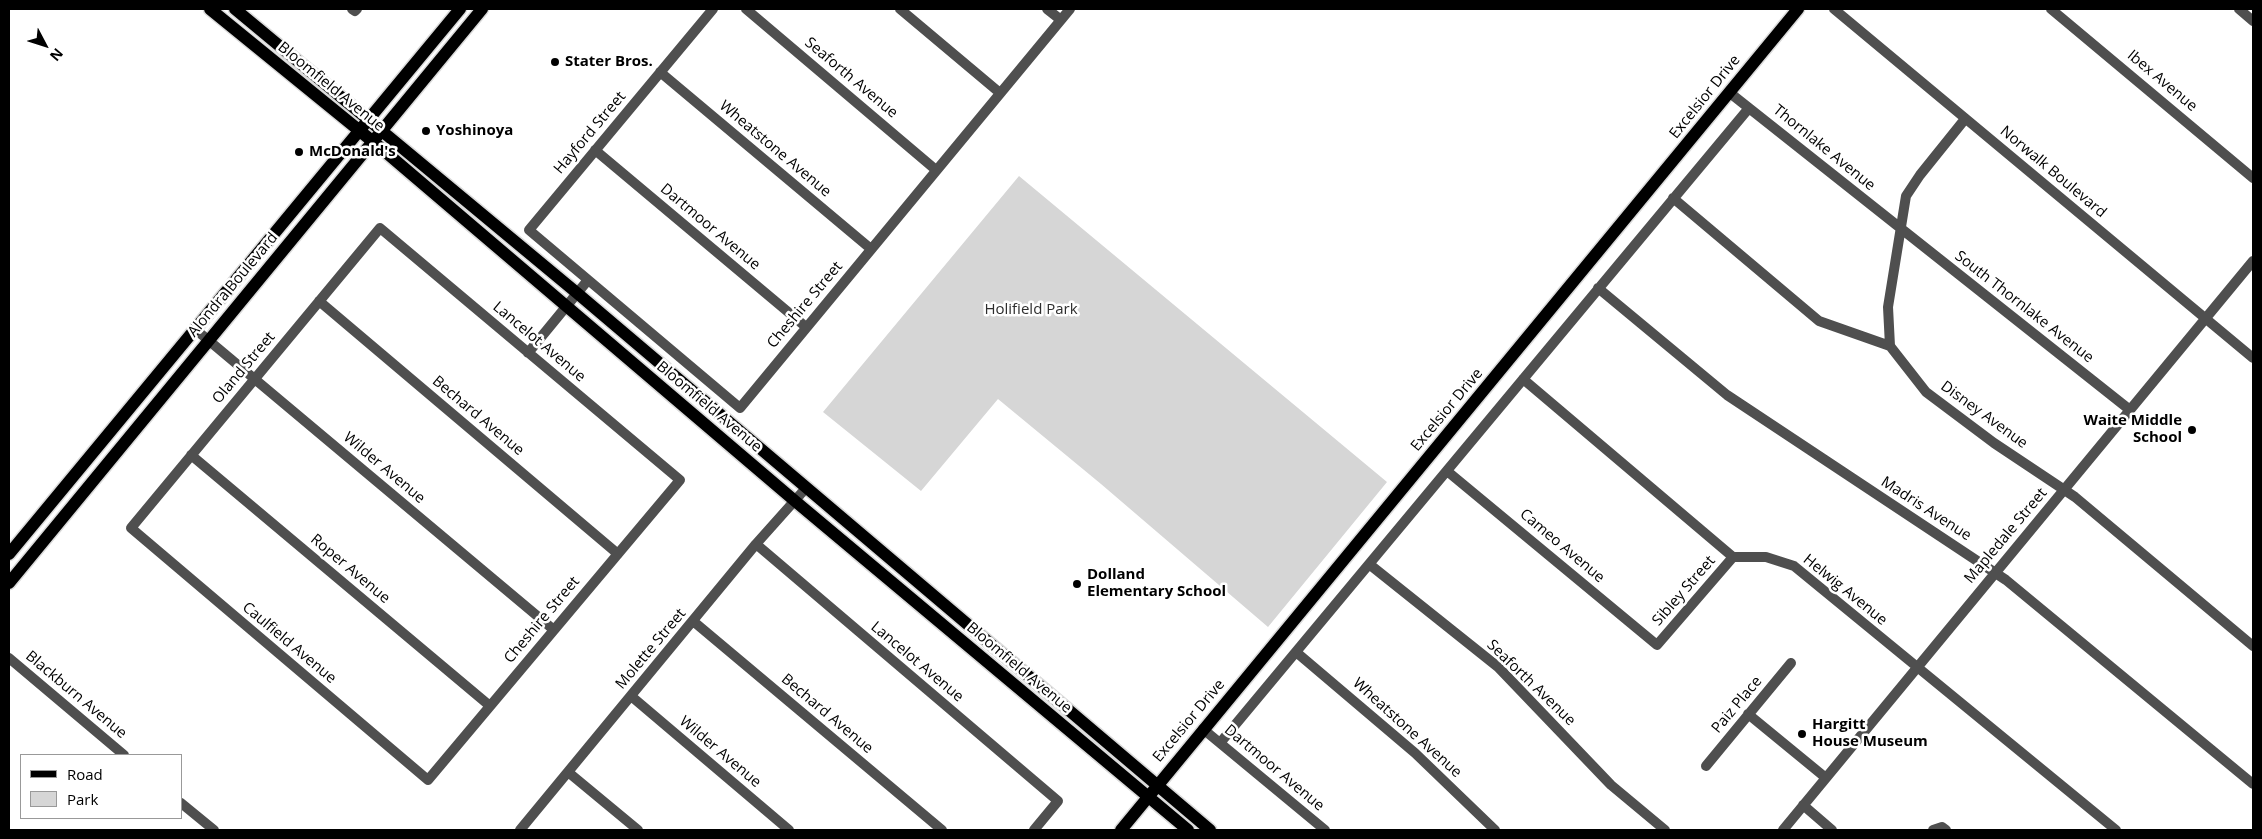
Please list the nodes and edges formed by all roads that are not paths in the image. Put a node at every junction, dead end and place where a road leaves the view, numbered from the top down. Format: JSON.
{"nodes":[{"id":1,"x":210,"y":9,"type":"edge"},
{"id":2,"x":235,"y":9,"type":"edge"},
{"id":3,"x":460,"y":9,"type":"edge"},
{"id":4,"x":713,"y":9,"type":"edge"},
{"id":5,"x":746,"y":9,"type":"edge"},
{"id":6,"x":900,"y":9,"type":"edge"},
{"id":7,"x":1047,"y":9,"type":"edge"},
{"id":8,"x":1070,"y":9,"type":"edge"},
{"id":9,"x":1798,"y":9,"type":"edge"},
{"id":10,"x":1834,"y":9,"type":"edge"},
{"id":11,"x":2051,"y":9,"type":"edge"},
{"id":12,"x":2239,"y":9,"type":"edge"},
{"id":13,"x":476,"y":11,"type":"edge"},
{"id":14,"x":1061,"y":20,"type":"junction"},
{"id":15,"x":2253,"y":21,"type":"edge"},
{"id":16,"x":660,"y":72,"type":"junction"},
{"id":17,"x":1730,"y":92,"type":"junction"},
{"id":18,"x":1000,"y":93,"type":"junction"},
{"id":19,"x":1749,"y":108,"type":"junction"},
{"id":20,"x":369,"y":119,"type":"junction"},
{"id":21,"x":1965,"y":119,"type":"junction"},
{"id":22,"x":382,"y":130,"type":"junction"},
{"id":23,"x":359,"y":131,"type":"junction"},
{"id":24,"x":372,"y":142,"type":"junction"},
{"id":25,"x":595,"y":150,"type":"junction"},
{"id":26,"x":936,"y":170,"type":"junction"},
{"id":27,"x":2253,"y":178,"type":"edge"},
{"id":28,"x":1673,"y":198,"type":"junction"},
{"id":29,"x":474,"y":207,"type":"junction"},
{"id":30,"x":463,"y":219,"type":"junction"},
{"id":31,"x":380,"y":228,"type":"joint"},
{"id":32,"x":1900,"y":228,"type":"junction"},
{"id":33,"x":529,"y":230,"type":"joint"},
{"id":34,"x":871,"y":249,"type":"junction"},
{"id":35,"x":2253,"y":261,"type":"edge"},
{"id":36,"x":588,"y":280,"type":"junction"},
{"id":37,"x":1598,"y":288,"type":"junction"},
{"id":38,"x":577,"y":293,"type":"junction"},
{"id":39,"x":319,"y":301,"type":"junction"},
{"id":40,"x":566,"y":307,"type":"junction"},
{"id":41,"x":2206,"y":318,"type":"junction"},
{"id":42,"x":806,"y":327,"type":"junction"},
{"id":43,"x":195,"y":329,"type":"junction"},
{"id":44,"x":209,"y":340,"type":"junction"},
{"id":45,"x":1890,"y":346,"type":"junction"},
{"id":46,"x":528,"y":353,"type":"junction"},
{"id":47,"x":2253,"y":358,"type":"edge"},
{"id":48,"x":255,"y":378,"type":"junction"},
{"id":49,"x":1523,"y":379,"type":"junction"},
{"id":50,"x":2130,"y":410,"type":"junction"},
{"id":51,"x":192,"y":455,"type":"junction"},
{"id":52,"x":1447,"y":471,"type":"junction"},
{"id":53,"x":680,"y":480,"type":"joint"},
{"id":54,"x":806,"y":488,"type":"junction"},
{"id":55,"x":2064,"y":489,"type":"junction"},
{"id":56,"x":794,"y":501,"type":"junction"},
{"id":57,"x":130,"y":528,"type":"joint"},
{"id":58,"x":756,"y":544,"type":"junction"},
{"id":59,"x":9,"y":554,"type":"edge"},
{"id":60,"x":618,"y":554,"type":"junction"},
{"id":61,"x":1733,"y":557,"type":"junction"},
{"id":62,"x":1369,"y":564,"type":"junction"},
{"id":63,"x":1996,"y":572,"type":"junction"},
{"id":64,"x":9,"y":583,"type":"edge"},
{"id":65,"x":693,"y":621,"type":"junction"},
{"id":66,"x":554,"y":630,"type":"junction"},
{"id":67,"x":1657,"y":645,"type":"joint"},
{"id":68,"x":2253,"y":646,"type":"edge"},
{"id":69,"x":1296,"y":652,"type":"junction"},
{"id":70,"x":9,"y":658,"type":"edge"},
{"id":71,"x":1791,"y":663,"type":"dead end"},
{"id":72,"x":1917,"y":668,"type":"junction"},
{"id":73,"x":631,"y":696,"type":"junction"},
{"id":74,"x":490,"y":706,"type":"junction"},
{"id":75,"x":1748,"y":714,"type":"junction"},
{"id":76,"x":1203,"y":729,"type":"junction"},
{"id":77,"x":1220,"y":743,"type":"junction"},
{"id":78,"x":123,"y":754,"type":"edge"},
{"id":79,"x":1706,"y":766,"type":"dead end"},
{"id":80,"x":568,"y":772,"type":"junction"},
{"id":81,"x":1826,"y":778,"type":"junction"},
{"id":82,"x":428,"y":780,"type":"joint"},
{"id":83,"x":1158,"y":784,"type":"junction"},
{"id":84,"x":2253,"y":784,"type":"edge"},
{"id":85,"x":1148,"y":796,"type":"junction"},
{"id":86,"x":182,"y":804,"type":"edge"},
{"id":87,"x":1803,"y":805,"type":"junction"},
{"id":88,"x":214,"y":830,"type":"edge"},
{"id":89,"x":520,"y":830,"type":"edge"},
{"id":90,"x":638,"y":830,"type":"edge"},
{"id":91,"x":789,"y":830,"type":"edge"},
{"id":92,"x":942,"y":830,"type":"edge"},
{"id":93,"x":1034,"y":830,"type":"edge"},
{"id":94,"x":1121,"y":830,"type":"edge"},
{"id":95,"x":1188,"y":830,"type":"edge"},
{"id":96,"x":1210,"y":830,"type":"edge"},
{"id":97,"x":1325,"y":830,"type":"edge"},
{"id":98,"x":1495,"y":830,"type":"edge"},
{"id":99,"x":1665,"y":830,"type":"edge"},
{"id":100,"x":1783,"y":830,"type":"edge"},
{"id":101,"x":1832,"y":830,"type":"edge"},
{"id":102,"x":1933,"y":830,"type":"edge"},
{"id":103,"x":1946,"y":830,"type":"edge"},
{"id":104,"x":2116,"y":830,"type":"edge"}],
"edges":[{"from":1,"to":23,"type":"main road","name":"Bloomfield Avenue"},
{"from":2,"to":20,"type":"main road","name":"Bloomfield Avenue"},
{"from":3,"to":20,"type":"main road","name":"Alondra Boulevard"},
{"from":4,"to":16,"type":"street","name":"Hayford Street"},
{"from":5,"to":26,"type":"street","name":"Seaforth Avenue"},
{"from":6,"to":18,"type":"street"},
{"from":7,"to":14,"type":"street"},
{"from":8,"to":14,"type":"street","name":"Cheshire Street"},
{"from":9,"to":17,"type":"main road","name":"Excelsior Drive"},
{"from":10,"to":21,"type":"street","name":"Norwalk Boulevard"},
{"from":11,"to":27,"type":"street","name":"Ibex Avenue"},
{"from":12,"to":15,"type":"street"},
{"from":13,"to":22,"type":"main road","name":"Alondra Boulevard"},
{"from":14,"to":18,"type":"street","name":"Cheshire Street"},
{"from":16,"to":25,"type":"street","name":"Hayford Street"},
{"from":16,"to":34,"type":"street","name":"Wheatstone Avenue"},
{"from":17,"to":19,"type":"street","name":"Thornlake Avenue"},
{"from":17,"to":76,"type":"main road","name":"Excelsior Drive"},
{"from":18,"to":26,"type":"street","name":"Cheshire Street"},
{"from":19,"to":28,"type":"street"},
{"from":19,"to":32,"type":"street","name":"Thornlake Avenue"},
{"from":20,"to":22,"type":"main road","name":"Bloomfield Avenue"},
{"from":20,"to":23,"type":"main road","name":"Alondra Boulevard"},
{"from":21,"to":32,"type":"street"},
{"from":21,"to":41,"type":"street","name":"Norwalk Boulevard"},
{"from":22,"to":24,"type":"main road","name":"Alondra Boulevard"},
{"from":22,"to":29,"type":"main road","name":"Bloomfield Avenue"},
{"from":23,"to":24,"type":"main road","name":"Bloomfield Avenue"},
{"from":23,"to":43,"type":"main road","name":"Alondra Boulevard"},
{"from":24,"to":30,"type":"main road","name":"Bloomfield Avenue"},
{"from":24,"to":44,"type":"main road","name":"Alondra Boulevard"},
{"from":25,"to":33,"type":"street","name":"Hayford Street"},
{"from":25,"to":42,"type":"street","name":"Dartmoor Avenue"},
{"from":26,"to":34,"type":"street","name":"Cheshire Street"},
{"from":28,"to":37,"type":"street"},
{"from":28,"to":45,"type":"street"},
{"from":29,"to":30,"type":"main road"},
{"from":29,"to":38,"type":"main road","name":"Bloomfield Avenue"},
{"from":30,"to":40,"type":"main road","name":"Bloomfield Avenue"},
{"from":31,"to":39,"type":"street","name":"Oland Street"},
{"from":31,"to":46,"type":"street","name":"Lancelot Avenue"},
{"from":32,"to":45,"type":"street"},
{"from":32,"to":50,"type":"street","name":"South Thornlake Avenue"},
{"from":33,"to":36,"type":"street","name":"Cheshire Street"},
{"from":34,"to":42,"type":"street","name":"Cheshire Street"},
{"from":35,"to":41,"type":"street","name":"Mapledale Street"},
{"from":36,"to":38,"type":"street"},
{"from":36,"to":42,"type":"street","name":"Cheshire Street"},
{"from":37,"to":49,"type":"street"},
{"from":37,"to":63,"type":"street","name":"Madris Avenue"},
{"from":38,"to":40,"type":"street"},
{"from":38,"to":54,"type":"main road","name":"Bloomfield Avenue"},
{"from":39,"to":48,"type":"street","name":"Oland Street"},
{"from":39,"to":60,"type":"street","name":"Bechard Avenue"},
{"from":40,"to":46,"type":"street"},
{"from":40,"to":56,"type":"main road","name":"Bloomfield Avenue"},
{"from":41,"to":47,"type":"street","name":"Norwalk Boulevard"},
{"from":41,"to":50,"type":"street","name":"Mapledale Street"},
{"from":43,"to":44,"type":"street","name":"Wilder Avenue"},
{"from":43,"to":59,"type":"main road","name":"Alondra Boulevard"},
{"from":44,"to":48,"type":"street","name":"Wilder Avenue"},
{"from":44,"to":64,"type":"main road","name":"Alondra Boulevard"},
{"from":45,"to":55,"type":"street","name":"Disney Avenue"},
{"from":46,"to":53,"type":"street","name":"Lancelot Avenue"},
{"from":48,"to":51,"type":"street","name":"Oland Street"},
{"from":48,"to":66,"type":"street","name":"Wilder Avenue"},
{"from":49,"to":52,"type":"street"},
{"from":49,"to":61,"type":"street"},
{"from":50,"to":55,"type":"street","name":"Mapledale Street"},
{"from":51,"to":57,"type":"street","name":"Oland Street"},
{"from":51,"to":74,"type":"street","name":"Roper Avenue"},
{"from":52,"to":62,"type":"street"},
{"from":52,"to":67,"type":"street","name":"Cameo Avenue"},
{"from":53,"to":60,"type":"street","name":"Cheshire Street"},
{"from":54,"to":56,"type":"street","name":"Molette Street"},
{"from":54,"to":83,"type":"main road","name":"Bloomfield Avenue"},
{"from":55,"to":63,"type":"street","name":"Mapledale Street"},
{"from":55,"to":68,"type":"street","name":"Disney Avenue"},
{"from":56,"to":58,"type":"street","name":"Molette Street"},
{"from":56,"to":85,"type":"main road","name":"Bloomfield Avenue"},
{"from":57,"to":82,"type":"street","name":"Caulfield Avenue"},
{"from":58,"to":65,"type":"street","name":"Molette Street"},
{"from":58,"to":93,"type":"street","name":"Lancelot Avenue"},
{"from":60,"to":66,"type":"street","name":"Cheshire Street"},
{"from":61,"to":67,"type":"street","name":"Sibley Street"},
{"from":61,"to":72,"type":"street","name":"Helwig Avenue"},
{"from":62,"to":69,"type":"street"},
{"from":62,"to":99,"type":"street","name":"Seaforth Avenue"},
{"from":63,"to":72,"type":"street","name":"Mapledale Street"},
{"from":63,"to":84,"type":"street","name":"Madris Avenue"},
{"from":65,"to":73,"type":"street","name":"Molette Street"},
{"from":65,"to":92,"type":"street","name":"Bechard Avenue"},
{"from":66,"to":74,"type":"street","name":"Cheshire Street"},
{"from":69,"to":77,"type":"street"},
{"from":69,"to":98,"type":"street","name":"Wheatstone Avenue"},
{"from":70,"to":78,"type":"street","name":"Blackburn Avenue"},
{"from":71,"to":75,"type":"street","name":"Paiz Place"},
{"from":72,"to":81,"type":"street","name":"Mapledale Street"},
{"from":72,"to":104,"type":"street","name":"Helwig Avenue"},
{"from":73,"to":80,"type":"street","name":"Molette Street"},
{"from":73,"to":91,"type":"street","name":"Wilder Avenue"},
{"from":74,"to":82,"type":"street","name":"Cheshire Street"},
{"from":75,"to":79,"type":"street","name":"Paiz Place"},
{"from":75,"to":81,"type":"street"},
{"from":76,"to":77,"type":"street","name":"Dartmoor Avenue"},
{"from":76,"to":83,"type":"main road","name":"Excelsior Drive"},
{"from":77,"to":97,"type":"street","name":"Dartmoor Avenue"},
{"from":80,"to":89,"type":"street","name":"Molette Street"},
{"from":80,"to":90,"type":"street"},
{"from":81,"to":87,"type":"street","name":"Mapledale Street"},
{"from":83,"to":85,"type":"main road","name":"Excelsior Drive"},
{"from":83,"to":96,"type":"main road","name":"Bloomfield Avenue"},
{"from":85,"to":94,"type":"main road","name":"Excelsior Drive"},
{"from":85,"to":95,"type":"main road","name":"Bloomfield Avenue"},
{"from":86,"to":88,"type":"street"},
{"from":87,"to":100,"type":"street","name":"Mapledale Street"},
{"from":87,"to":101,"type":"street"},
{"from":102,"to":103,"type":"street"}]}
